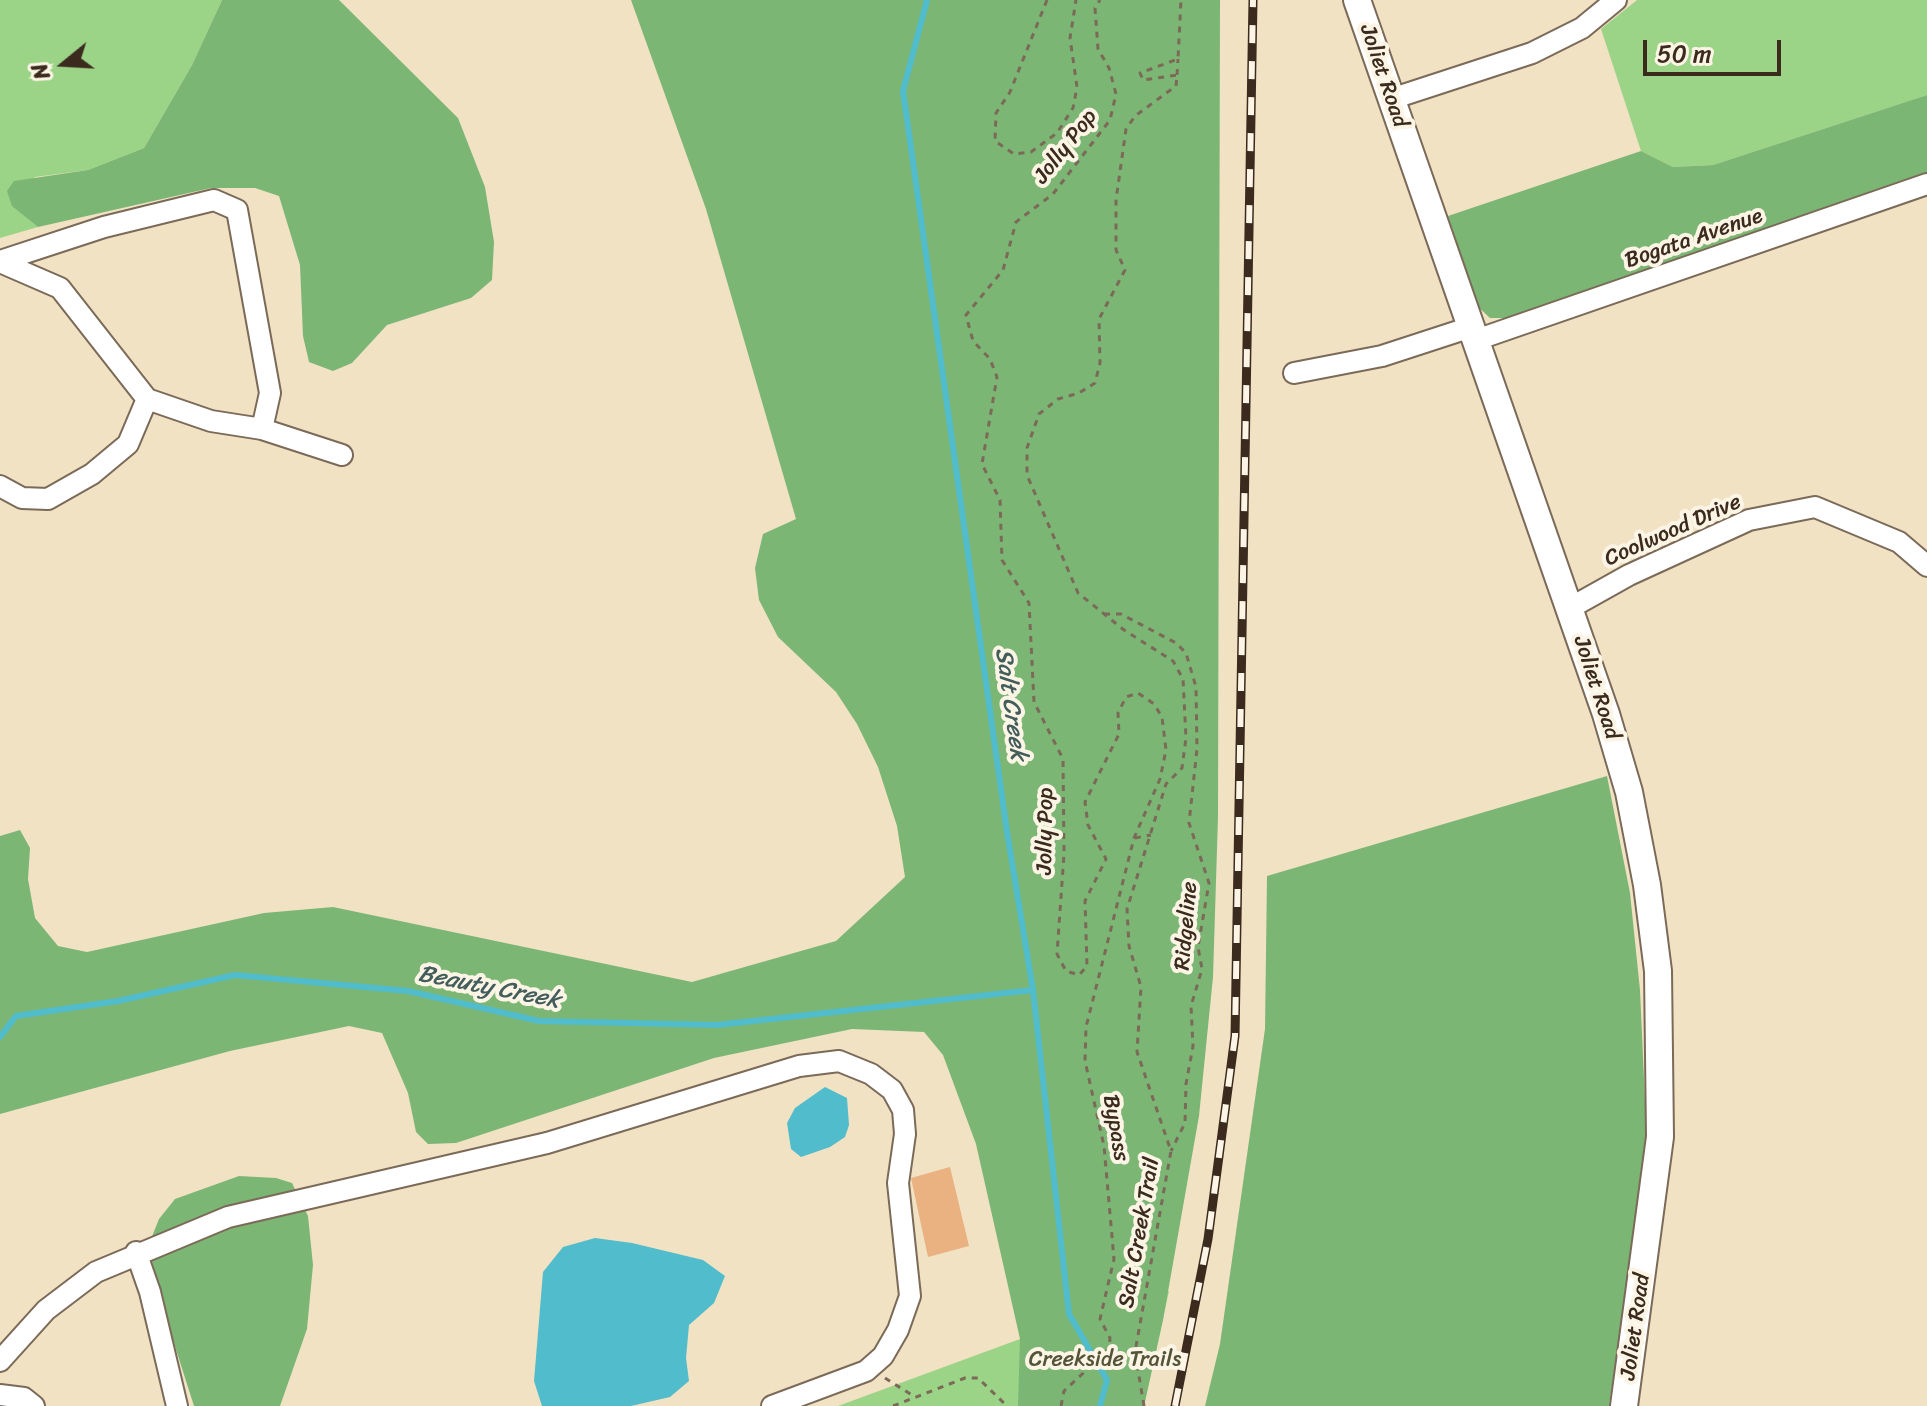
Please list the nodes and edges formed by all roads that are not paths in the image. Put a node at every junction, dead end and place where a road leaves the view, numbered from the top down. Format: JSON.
{"nodes":[{"id":1,"x":1357,"y":0,"type":"edge"},
{"id":2,"x":1616,"y":0,"type":"edge"},
{"id":3,"x":1391,"y":99,"type":"junction"},
{"id":4,"x":1927,"y":184,"type":"edge"},
{"id":5,"x":0,"y":262,"type":"edge"},
{"id":6,"x":1473,"y":334,"type":"junction"},
{"id":7,"x":1294,"y":373,"type":"dead end"},
{"id":8,"x":147,"y":399,"type":"junction"},
{"id":9,"x":262,"y":429,"type":"junction"},
{"id":10,"x":342,"y":455,"type":"dead end"},
{"id":11,"x":0,"y":486,"type":"edge"},
{"id":12,"x":1927,"y":566,"type":"edge"},
{"id":13,"x":1570,"y":608,"type":"junction"},
{"id":14,"x":136,"y":1252,"type":"junction"},
{"id":15,"x":0,"y":1361,"type":"edge"},
{"id":16,"x":0,"y":1395,"type":"edge"},
{"id":17,"x":34,"y":1406,"type":"edge"},
{"id":18,"x":177,"y":1406,"type":"edge"},
{"id":19,"x":772,"y":1406,"type":"edge"},
{"id":20,"x":1624,"y":1406,"type":"edge"}],
"edges":[{"from":1,"to":3,"type":"main road","name":"Joliet Road"},
{"from":2,"to":3,"type":"street"},
{"from":3,"to":6,"type":"main road","name":"Joliet Road"},
{"from":4,"to":6,"type":"street","name":"Bogata Avenue"},
{"from":5,"to":8,"type":"street"},
{"from":5,"to":9,"type":"street"},
{"from":6,"to":7,"type":"street","name":"Bogata Avenue"},
{"from":6,"to":13,"type":"main road","name":"Joliet Road"},
{"from":8,"to":9,"type":"street"},
{"from":8,"to":11,"type":"street"},
{"from":9,"to":10,"type":"street"},
{"from":12,"to":13,"type":"street","name":"Coolwood Drive"},
{"from":13,"to":20,"type":"main road","name":"Joliet Road"},
{"from":14,"to":15,"type":"street"},
{"from":14,"to":18,"type":"street"},
{"from":14,"to":19,"type":"street"},
{"from":16,"to":17,"type":"street"}]}
